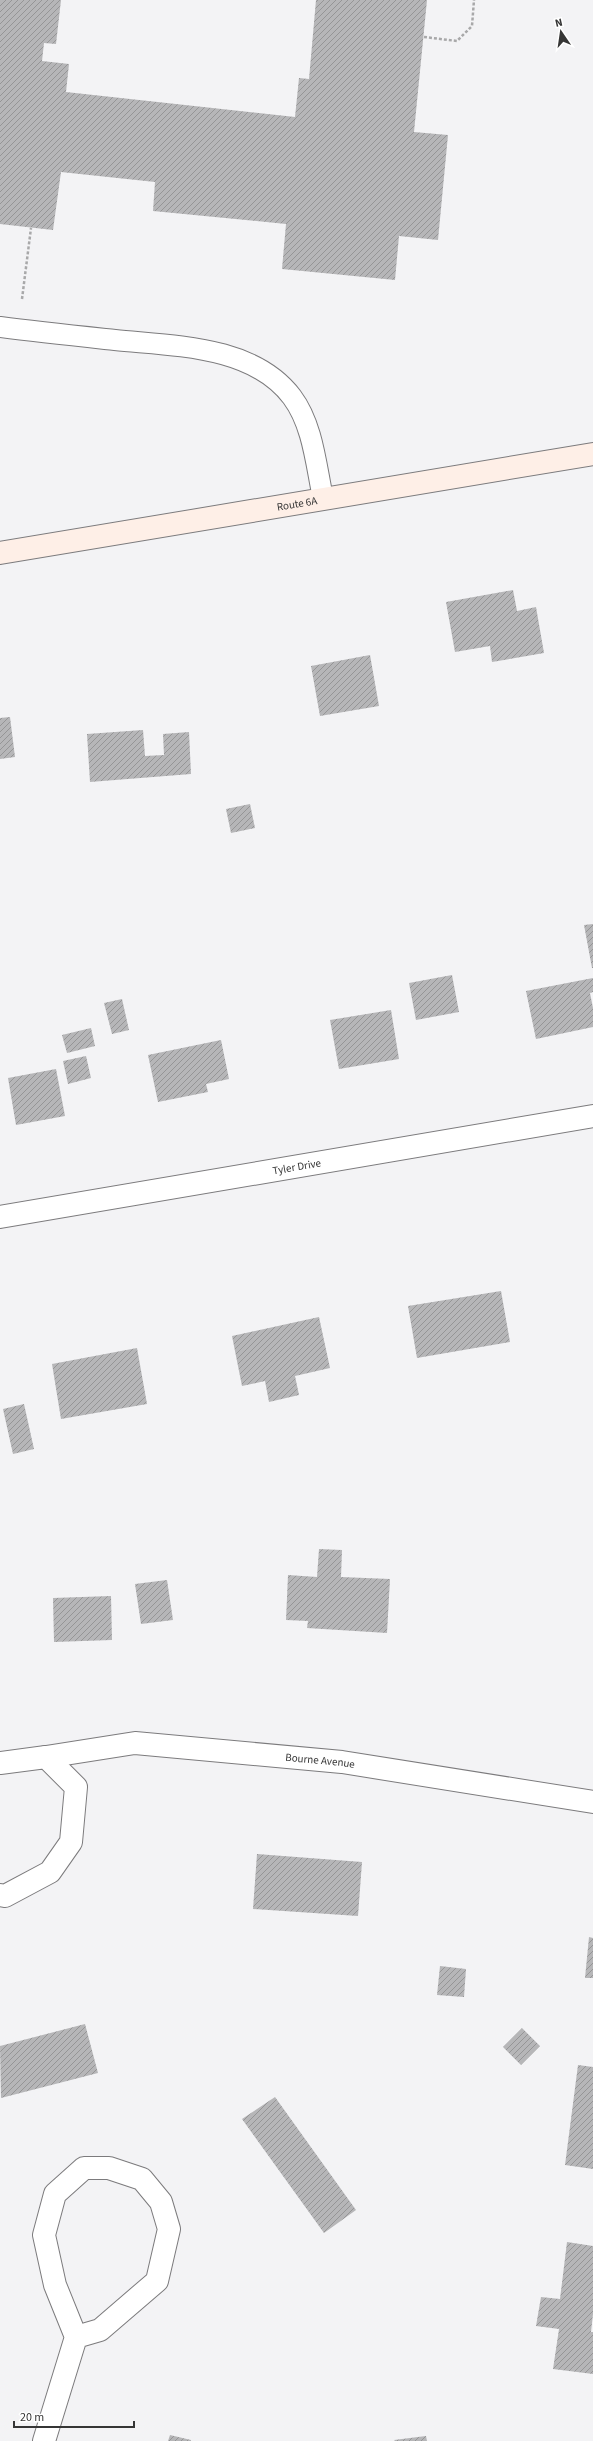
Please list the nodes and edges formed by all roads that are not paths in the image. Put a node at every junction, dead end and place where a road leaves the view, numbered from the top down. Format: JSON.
{"nodes":[{"id":1,"x":9,"y":328,"type":"edge"},
{"id":2,"x":593,"y":454,"type":"edge"},
{"id":3,"x":322,"y":498,"type":"junction"},
{"id":4,"x":0,"y":553,"type":"edge"},
{"id":5,"x":593,"y":1116,"type":"edge"},
{"id":6,"x":0,"y":1217,"type":"edge"},
{"id":7,"x":46,"y":1757,"type":"junction"},
{"id":8,"x":0,"y":1763,"type":"edge"},
{"id":9,"x":593,"y":1802,"type":"edge"},
{"id":10,"x":0,"y":1895,"type":"edge"},
{"id":11,"x":76,"y":2337,"type":"junction"},
{"id":12,"x":44,"y":2441,"type":"edge"}],
"edges":[{"from":1,"to":3,"type":"lane"},
{"from":2,"to":3,"type":"main road","name":"Route 6A"},
{"from":3,"to":4,"type":"main road","name":"Route 6A"},
{"from":5,"to":6,"type":"street","name":"Tyler Drive"},
{"from":7,"to":8,"type":"street","name":"Bourne Avenue"},
{"from":7,"to":9,"type":"street","name":"Bourne Avenue"},
{"from":7,"to":10,"type":"street"},
{"from":11,"to":11,"type":"street"},
{"from":11,"to":12,"type":"street"}]}
